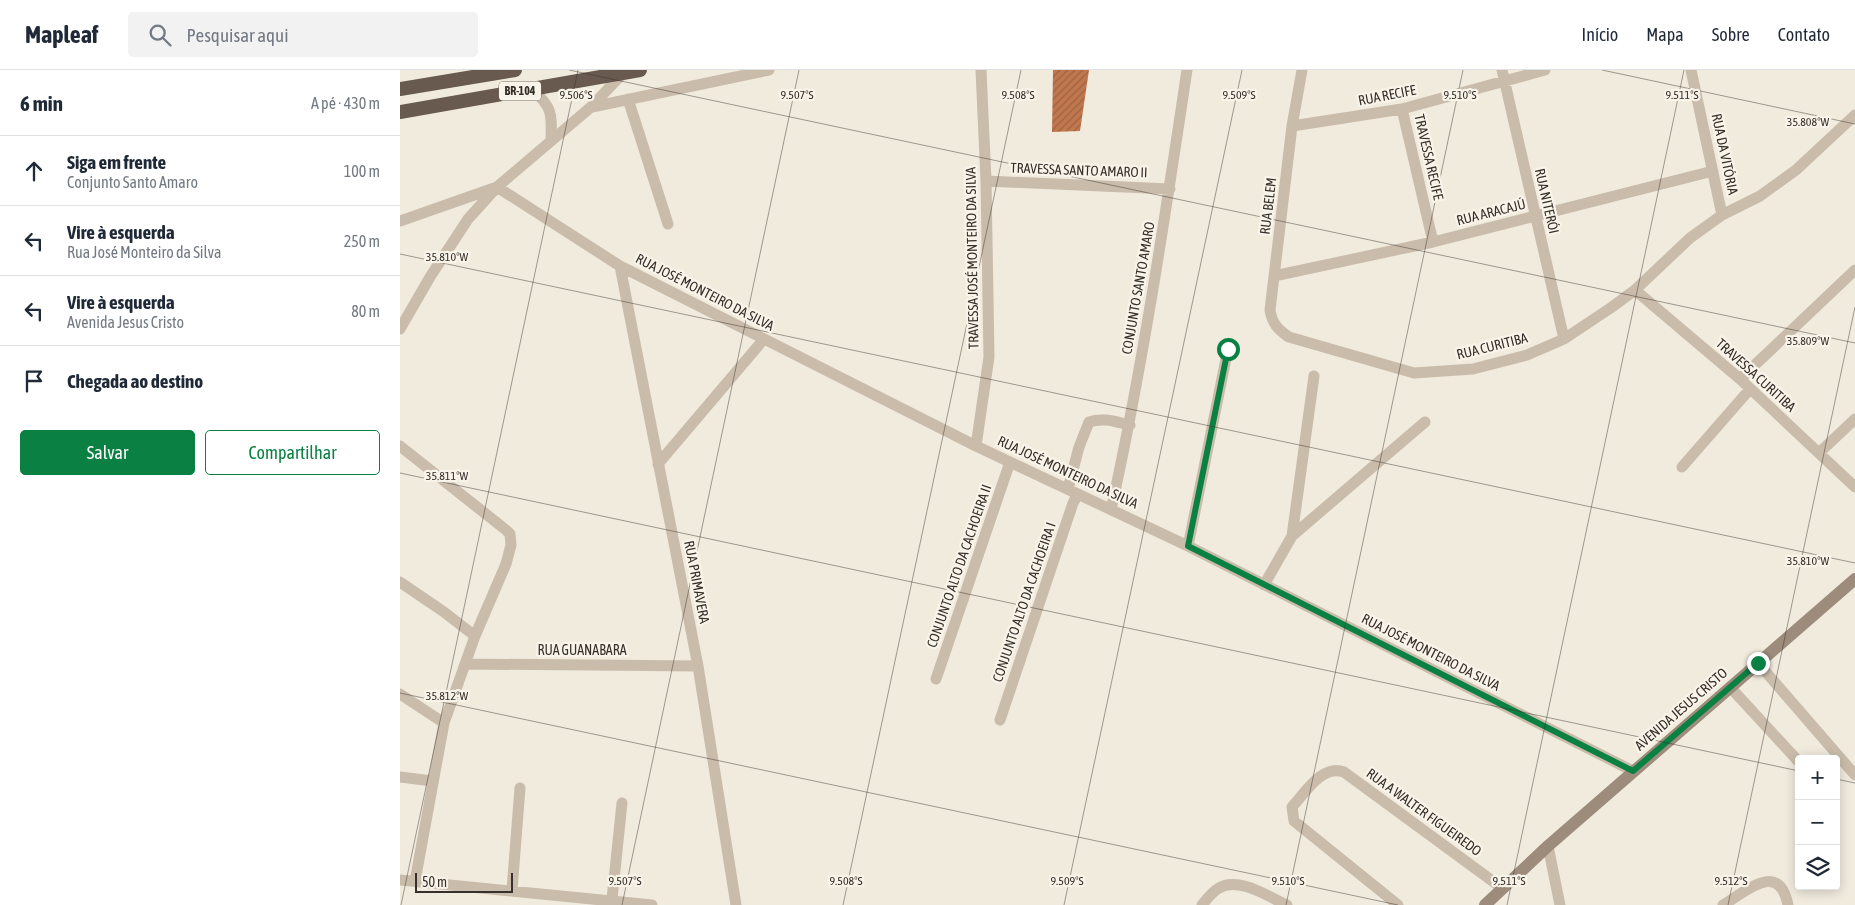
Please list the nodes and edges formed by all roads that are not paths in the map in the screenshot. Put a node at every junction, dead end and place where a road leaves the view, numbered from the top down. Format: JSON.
{"nodes":[{"id":1,"x":515,"y":70,"type":"edge"},
{"id":2,"x":640,"y":70,"type":"edge"},
{"id":3,"x":769,"y":70,"type":"edge"},
{"id":4,"x":981,"y":70,"type":"edge"},
{"id":5,"x":1187,"y":70,"type":"edge"},
{"id":6,"x":1302,"y":70,"type":"edge"},
{"id":7,"x":1545,"y":70,"type":"edge"},
{"id":8,"x":1691,"y":70,"type":"edge"},
{"id":9,"x":624,"y":72,"type":"junction"},
{"id":10,"x":1504,"y":75,"type":"edge"},
{"id":11,"x":400,"y":89,"type":"edge"},
{"id":12,"x":532,"y":89,"type":"junction"},
{"id":13,"x":628,"y":99,"type":"junction"},
{"id":14,"x":591,"y":107,"type":"junction"},
{"id":15,"x":1402,"y":109,"type":"junction"},
{"id":16,"x":400,"y":112,"type":"edge"},
{"id":17,"x":1855,"y":115,"type":"edge"},
{"id":18,"x":1292,"y":126,"type":"junction"},
{"id":19,"x":551,"y":139,"type":"junction"},
{"id":20,"x":1713,"y":171,"type":"junction"},
{"id":21,"x":986,"y":182,"type":"junction"},
{"id":22,"x":497,"y":187,"type":"junction"},
{"id":23,"x":1170,"y":189,"type":"junction"},
{"id":24,"x":1722,"y":215,"type":"junction"},
{"id":25,"x":1535,"y":216,"type":"junction"},
{"id":26,"x":400,"y":221,"type":"edge"},
{"id":27,"x":668,"y":224,"type":"dead end"},
{"id":28,"x":1433,"y":242,"type":"junction"},
{"id":29,"x":620,"y":266,"type":"junction"},
{"id":30,"x":1855,"y":270,"type":"edge"},
{"id":31,"x":1274,"y":276,"type":"junction"},
{"id":32,"x":1635,"y":290,"type":"junction"},
{"id":33,"x":400,"y":329,"type":"edge"},
{"id":34,"x":1290,"y":337,"type":"joint"},
{"id":35,"x":764,"y":339,"type":"junction"},
{"id":36,"x":1564,"y":339,"type":"junction"},
{"id":37,"x":1228,"y":349,"type":"dead end"},
{"id":38,"x":1314,"y":376,"type":"dead end"},
{"id":39,"x":1740,"y":379,"type":"junction"},
{"id":40,"x":1750,"y":389,"type":"junction"},
{"id":41,"x":1855,"y":419,"type":"edge"},
{"id":42,"x":1426,"y":422,"type":"dead end"},
{"id":43,"x":1130,"y":425,"type":"junction"},
{"id":44,"x":400,"y":446,"type":"edge"},
{"id":45,"x":976,"y":446,"type":"junction"},
{"id":46,"x":1820,"y":452,"type":"junction"},
{"id":47,"x":1010,"y":462,"type":"junction"},
{"id":48,"x":658,"y":464,"type":"junction"},
{"id":49,"x":1682,"y":467,"type":"dead end"},
{"id":50,"x":1855,"y":487,"type":"edge"},
{"id":51,"x":1073,"y":492,"type":"junction"},
{"id":52,"x":1111,"y":510,"type":"junction"},
{"id":53,"x":1292,"y":536,"type":"junction"},
{"id":54,"x":1188,"y":546,"type":"junction"},
{"id":55,"x":1855,"y":579,"type":"edge"},
{"id":56,"x":400,"y":582,"type":"edge"},
{"id":57,"x":1264,"y":585,"type":"junction"},
{"id":58,"x":475,"y":636,"type":"junction"},
{"id":59,"x":1758,"y":663,"type":"junction"},
{"id":60,"x":466,"y":664,"type":"junction"},
{"id":61,"x":698,"y":666,"type":"junction"},
{"id":62,"x":936,"y":679,"type":"dead end"},
{"id":63,"x":1730,"y":687,"type":"junction"},
{"id":64,"x":400,"y":694,"type":"edge"},
{"id":65,"x":1000,"y":720,"type":"dead end"},
{"id":66,"x":444,"y":723,"type":"junction"},
{"id":67,"x":1795,"y":758,"type":"edge"},
{"id":68,"x":1633,"y":771,"type":"junction"},
{"id":69,"x":1855,"y":775,"type":"edge"},
{"id":70,"x":400,"y":777,"type":"edge"},
{"id":71,"x":432,"y":781,"type":"junction"},
{"id":72,"x":520,"y":788,"type":"dead end"},
{"id":73,"x":622,"y":803,"type":"dead end"},
{"id":74,"x":1548,"y":846,"type":"junction"},
{"id":75,"x":400,"y":880,"type":"edge"},
{"id":76,"x":415,"y":881,"type":"junction"},
{"id":77,"x":1502,"y":888,"type":"junction"},
{"id":78,"x":512,"y":890,"type":"junction"},
{"id":79,"x":612,"y":899,"type":"junction"},
{"id":80,"x":574,"y":900,"type":"edge"},
{"id":81,"x":652,"y":905,"type":"edge"},
{"id":82,"x":736,"y":905,"type":"edge"},
{"id":83,"x":1202,"y":905,"type":"edge"},
{"id":84,"x":1286,"y":905,"type":"edge"},
{"id":85,"x":1398,"y":905,"type":"edge"},
{"id":86,"x":1484,"y":905,"type":"edge"},
{"id":87,"x":1560,"y":905,"type":"edge"},
{"id":88,"x":1723,"y":905,"type":"edge"},
{"id":89,"x":1788,"y":905,"type":"edge"}],
"edges":[{"from":1,"to":11,"type":"highway","number":"BR-104"},
{"from":2,"to":9,"type":"highway","number":"BR-104"},
{"from":3,"to":13,"type":"street"},
{"from":4,"to":21,"type":"street","name":"TRAVESSA JOSÉ MONTEIRO DA SILVA"},
{"from":5,"to":23,"type":"street","name":"CONJUNTO SANTO AMARO"},
{"from":6,"to":18,"type":"street","name":"RUA BELEM"},
{"from":7,"to":10,"type":"street","name":"RUA RECIFE"},
{"from":8,"to":20,"type":"street","name":"RUA DA VITÓRIA"},
{"from":9,"to":12,"type":"highway","number":"BR-104"},
{"from":9,"to":14,"type":"street"},
{"from":10,"to":15,"type":"street","name":"RUA RECIFE"},
{"from":10,"to":25,"type":"street","name":"RUA NITERÓI"},
{"from":12,"to":16,"type":"highway","number":"BR-104"},
{"from":12,"to":19,"type":"street"},
{"from":13,"to":14,"type":"street"},
{"from":13,"to":27,"type":"street"},
{"from":14,"to":19,"type":"street"},
{"from":15,"to":18,"type":"street","name":"RUA RECIFE"},
{"from":15,"to":28,"type":"street","name":"TRAVESSA RECIFE"},
{"from":17,"to":24,"type":"street","name":"RUA CURITIBA"},
{"from":18,"to":31,"type":"street","name":"RUA BELEM"},
{"from":19,"to":22,"type":"street"},
{"from":20,"to":24,"type":"street","name":"RUA DA VITÓRIA"},
{"from":20,"to":25,"type":"street","name":"RUA ARACAJÚ"},
{"from":21,"to":23,"type":"street","name":"TRAVESSA SANTO AMARO II"},
{"from":21,"to":45,"type":"street","name":"TRAVESSA JOSÉ MONTEIRO DA SILVA"},
{"from":22,"to":26,"type":"street"},
{"from":22,"to":29,"type":"street","name":"RUA JOSÉ MONTEIRO DA SILVA"},
{"from":22,"to":33,"type":"street"},
{"from":23,"to":43,"type":"street","name":"CONJUNTO SANTO AMARO"},
{"from":24,"to":32,"type":"street","name":"RUA CURITIBA"},
{"from":25,"to":28,"type":"street","name":"RUA ARACAJÚ"},
{"from":25,"to":36,"type":"street","name":"RUA NITERÓI"},
{"from":28,"to":31,"type":"street","name":"RUA ARACAJÚ"},
{"from":29,"to":35,"type":"street","name":"RUA JOSÉ MONTEIRO DA SILVA"},
{"from":29,"to":48,"type":"street","name":"RUA PRIMAVERA"},
{"from":30,"to":39,"type":"street"},
{"from":31,"to":34,"type":"street","name":"RUA BELEM"},
{"from":32,"to":36,"type":"street","name":"RUA CURITIBA"},
{"from":32,"to":39,"type":"street","name":"TRAVESSA CURITIBA"},
{"from":34,"to":36,"type":"street","name":"RUA CURITIBA"},
{"from":35,"to":45,"type":"street","name":"RUA JOSÉ MONTEIRO DA SILVA"},
{"from":35,"to":48,"type":"street"},
{"from":37,"to":54,"type":"street"},
{"from":38,"to":53,"type":"street"},
{"from":39,"to":40,"type":"street","name":"TRAVESSA CURITIBA"},
{"from":40,"to":46,"type":"street","name":"TRAVESSA CURITIBA"},
{"from":40,"to":49,"type":"street"},
{"from":41,"to":46,"type":"street"},
{"from":42,"to":53,"type":"street"},
{"from":43,"to":51,"type":"street","name":"CONJUNTO ALTO DA CACHOEIRA I"},
{"from":43,"to":52,"type":"street","name":"CONJUNTO SANTO AMARO"},
{"from":44,"to":58,"type":"street"},
{"from":45,"to":47,"type":"street","name":"RUA JOSÉ MONTEIRO DA SILVA"},
{"from":46,"to":50,"type":"street","name":"TRAVESSA CURITIBA"},
{"from":47,"to":51,"type":"street","name":"RUA JOSÉ MONTEIRO DA SILVA"},
{"from":47,"to":62,"type":"street","name":"CONJUNTO ALTO DA CACHOEIRA II"},
{"from":48,"to":61,"type":"street","name":"RUA PRIMAVERA"},
{"from":51,"to":52,"type":"street","name":"RUA JOSÉ MONTEIRO DA SILVA"},
{"from":51,"to":65,"type":"street","name":"CONJUNTO ALTO DA CACHOEIRA I"},
{"from":52,"to":54,"type":"street","name":"RUA JOSÉ MONTEIRO DA SILVA"},
{"from":53,"to":57,"type":"street"},
{"from":54,"to":57,"type":"street","name":"RUA JOSÉ MONTEIRO DA SILVA"},
{"from":55,"to":59,"type":"main road","name":"AVENIDA JESUS CRISTO"},
{"from":56,"to":58,"type":"street"},
{"from":57,"to":68,"type":"street","name":"RUA JOSÉ MONTEIRO DA SILVA"},
{"from":58,"to":60,"type":"street"},
{"from":59,"to":63,"type":"main road","name":"AVENIDA JESUS CRISTO"},
{"from":59,"to":69,"type":"street"},
{"from":60,"to":61,"type":"street","name":"RUA GUANABARA"},
{"from":60,"to":66,"type":"street"},
{"from":61,"to":82,"type":"street","name":"RUA PRIMAVERA"},
{"from":63,"to":67,"type":"street"},
{"from":63,"to":68,"type":"main road","name":"AVENIDA JESUS CRISTO"},
{"from":64,"to":66,"type":"street"},
{"from":66,"to":71,"type":"street"},
{"from":68,"to":74,"type":"main road","name":"AVENIDA JESUS CRISTO"},
{"from":70,"to":71,"type":"street"},
{"from":71,"to":76,"type":"street"},
{"from":72,"to":78,"type":"street"},
{"from":73,"to":79,"type":"street"},
{"from":74,"to":77,"type":"main road","name":"AVENIDA JESUS CRISTO"},
{"from":74,"to":87,"type":"street"},
{"from":75,"to":76,"type":"street"},
{"from":76,"to":78,"type":"street"},
{"from":77,"to":85,"type":"street","name":"RUA A WALTER FIGUEIREDO"},
{"from":77,"to":86,"type":"main road","name":"AVENIDA JESUS CRISTO"},
{"from":78,"to":80,"type":"street"},
{"from":79,"to":80,"type":"street"},
{"from":79,"to":81,"type":"street"},
{"from":83,"to":84,"type":"street"},
{"from":88,"to":89,"type":"street"}]}
